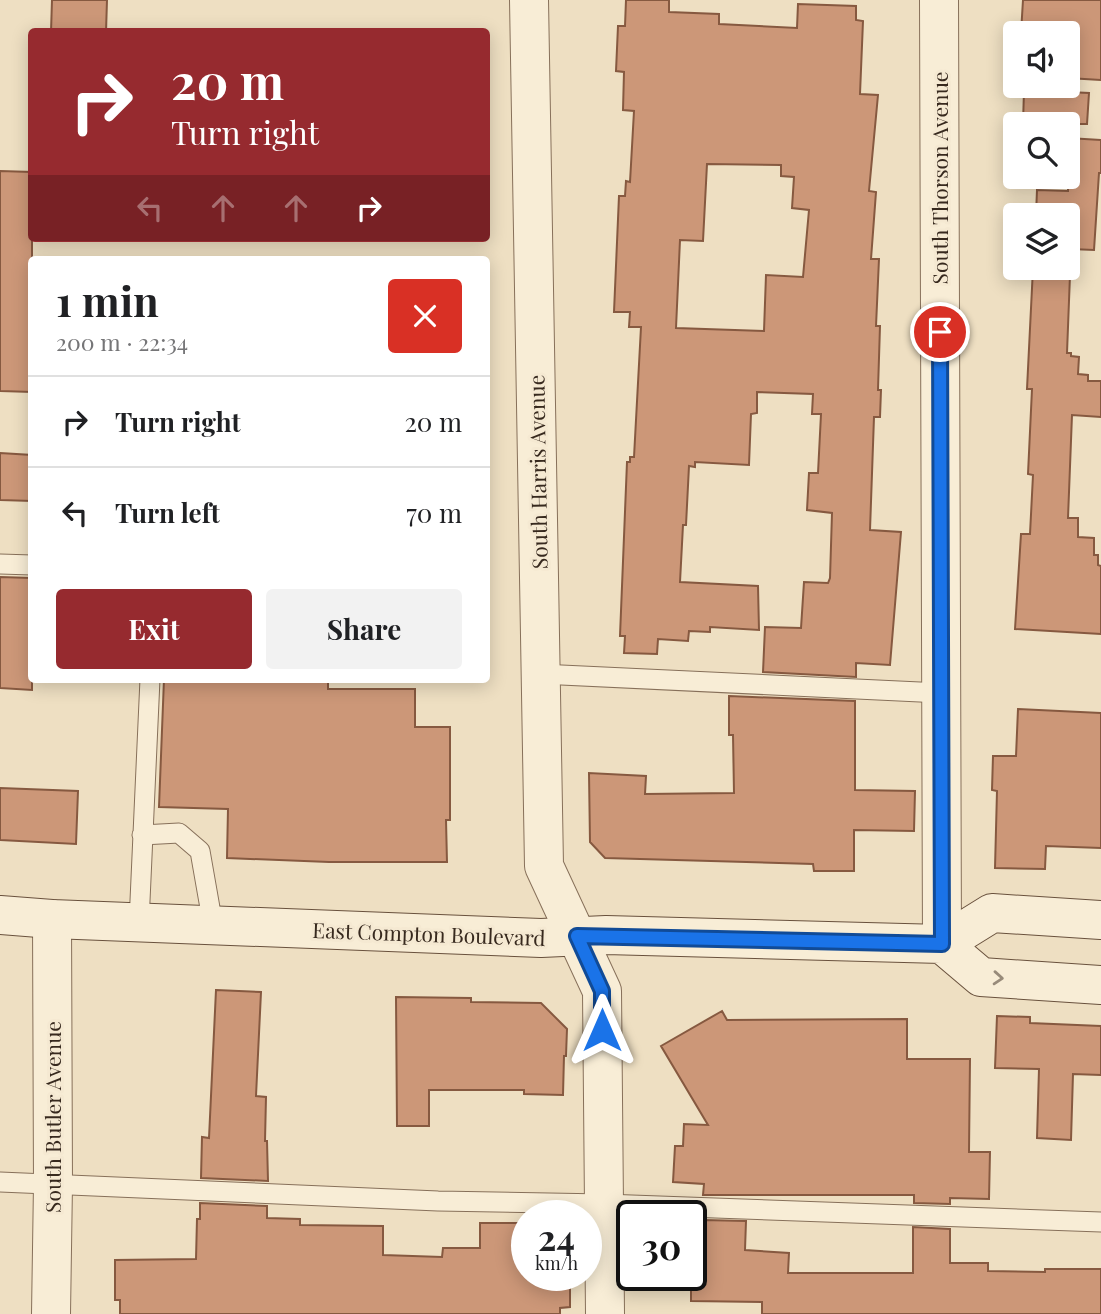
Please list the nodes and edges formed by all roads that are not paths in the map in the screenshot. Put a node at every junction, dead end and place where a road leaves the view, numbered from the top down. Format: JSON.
{"nodes":[{"id":1,"x":529,"y":0,"type":"edge"},
{"id":2,"x":939,"y":0,"type":"edge"},
{"id":3,"x":0,"y":564,"type":"edge"},
{"id":4,"x":28,"y":565,"type":"edge"},
{"id":5,"x":540,"y":674,"type":"junction"},
{"id":6,"x":150,"y":683,"type":"edge"},
{"id":7,"x":941,"y":693,"type":"junction"},
{"id":8,"x":142,"y":835,"type":"junction"},
{"id":9,"x":0,"y":915,"type":"edge"},
{"id":10,"x":52,"y":919,"type":"junction"},
{"id":11,"x":1101,"y":920,"type":"edge"},
{"id":12,"x":139,"y":923,"type":"junction"},
{"id":13,"x":212,"y":925,"type":"junction"},
{"id":14,"x":577,"y":936,"type":"junction"},
{"id":15,"x":942,"y":944,"type":"junction"},
{"id":16,"x":1101,"y":985,"type":"edge"},
{"id":17,"x":0,"y":1182,"type":"edge"},
{"id":18,"x":53,"y":1184,"type":"junction"},
{"id":19,"x":604,"y":1204,"type":"junction"},
{"id":20,"x":1101,"y":1223,"type":"edge"},
{"id":21,"x":51,"y":1314,"type":"edge"},
{"id":22,"x":605,"y":1314,"type":"edge"}],
"edges":[{"from":1,"to":5,"type":"street","name":"South Harris Avenue"},
{"from":2,"to":7,"type":"street","name":"South Thorson Avenue"},
{"from":3,"to":4,"type":"lane"},
{"from":5,"to":7,"type":"lane"},
{"from":5,"to":14,"type":"street","name":"South Harris Avenue"},
{"from":6,"to":8,"type":"lane"},
{"from":7,"to":15,"type":"street","name":"South Thorson Avenue"},
{"from":8,"to":12,"type":"lane"},
{"from":8,"to":13,"type":"lane"},
{"from":9,"to":10,"type":"street","name":"East Compton Boulevard"},
{"from":10,"to":12,"type":"street","name":"East Compton Boulevard"},
{"from":10,"to":18,"type":"street","name":"South Butler Avenue"},
{"from":11,"to":15,"type":"street"},
{"from":12,"to":13,"type":"street","name":"East Compton Boulevard"},
{"from":13,"to":14,"type":"street","name":"East Compton Boulevard"},
{"from":14,"to":15,"type":"street","name":"East Compton Boulevard"},
{"from":14,"to":19,"type":"street","name":"South Harris Avenue"},
{"from":15,"to":16,"type":"street","one_way":true},
{"from":17,"to":18,"type":"lane"},
{"from":18,"to":19,"type":"lane"},
{"from":18,"to":21,"type":"street","name":"South Butler Avenue"},
{"from":19,"to":20,"type":"lane"},
{"from":19,"to":22,"type":"street","name":"South Harris Avenue"}]}
